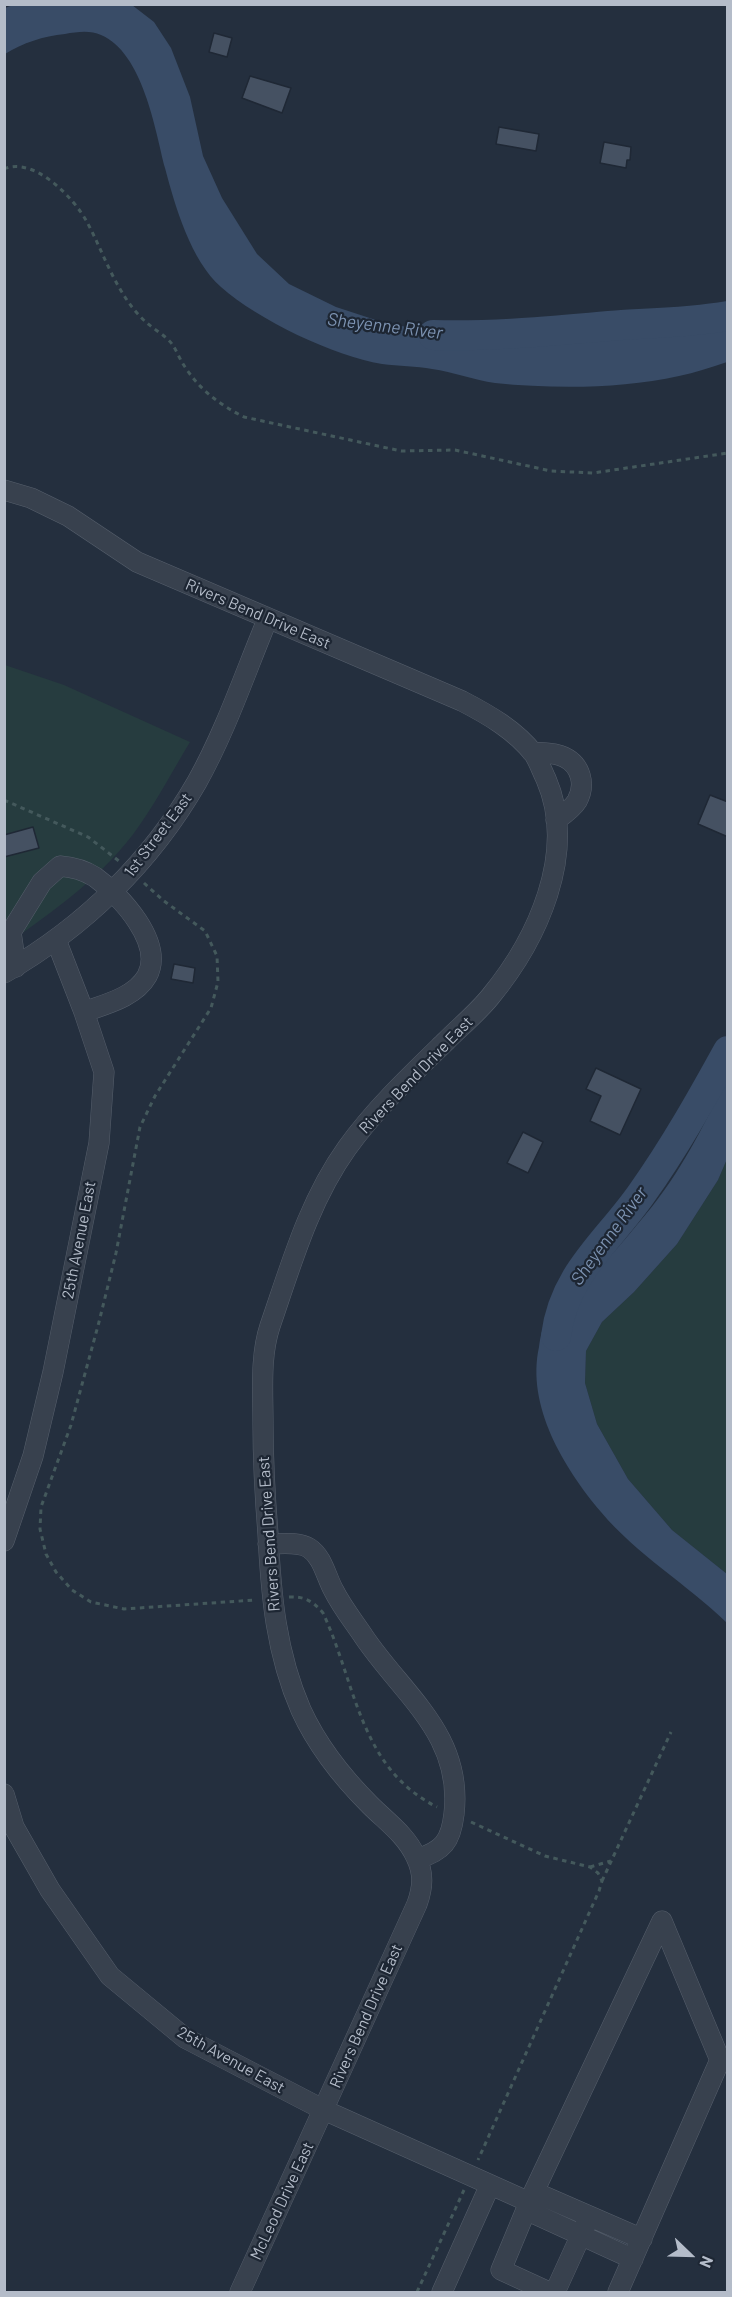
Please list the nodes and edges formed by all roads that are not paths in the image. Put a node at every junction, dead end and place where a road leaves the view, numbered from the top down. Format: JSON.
{"nodes":[{"id":1,"x":4,"y":490,"type":"edge"},
{"id":2,"x":268,"y":618,"type":"junction"},
{"id":3,"x":532,"y":752,"type":"junction"},
{"id":4,"x":556,"y":820,"type":"junction"},
{"id":5,"x":112,"y":892,"type":"junction"},
{"id":6,"x":56,"y":940,"type":"junction"},
{"id":7,"x":10,"y":970,"type":"edge"},
{"id":8,"x":84,"y":1012,"type":"junction"},
{"id":9,"x":4,"y":1541,"type":"edge"},
{"id":10,"x":268,"y":1544,"type":"junction"},
{"id":11,"x":4,"y":1794,"type":"edge"},
{"id":12,"x":417,"y":1859,"type":"junction"},
{"id":13,"x":324,"y":2110,"type":"junction"},
{"id":14,"x":490,"y":2185,"type":"junction"},
{"id":15,"x":530,"y":2201,"type":"junction"},
{"id":16,"x":589,"y":2216,"type":"junction"},
{"id":17,"x":581,"y":2235,"type":"junction"},
{"id":18,"x":642,"y":2239,"type":"junction"},
{"id":19,"x":633,"y":2259,"type":"junction"},
{"id":20,"x":240,"y":2292,"type":"edge"},
{"id":21,"x":442,"y":2292,"type":"edge"},
{"id":22,"x":549,"y":2292,"type":"edge"},
{"id":23,"x":555,"y":2292,"type":"edge"},
{"id":24,"x":618,"y":2292,"type":"edge"}],
"edges":[{"from":1,"to":2,"type":"street","name":"Rivers Bend Drive East"},
{"from":2,"to":3,"type":"street","name":"Rivers Bend Drive East"},
{"from":2,"to":5,"type":"street","name":"1st Street East"},
{"from":3,"to":4,"type":"street","name":"Rivers Bend Drive East"},
{"from":3,"to":4,"type":"street"},
{"from":4,"to":10,"type":"street","name":"Rivers Bend Drive East"},
{"from":5,"to":6,"type":"street","name":"1st Street East"},
{"from":5,"to":7,"type":"street"},
{"from":5,"to":8,"type":"street"},
{"from":6,"to":7,"type":"street","name":"1st Street East"},
{"from":6,"to":8,"type":"street","name":"25th Avenue East"},
{"from":8,"to":9,"type":"street","name":"25th Avenue East"},
{"from":10,"to":12,"type":"street","name":"Rivers Bend Drive East"},
{"from":10,"to":12,"type":"street"},
{"from":11,"to":13,"type":"street","name":"25th Avenue East"},
{"from":12,"to":13,"type":"street","name":"Rivers Bend Drive East"},
{"from":13,"to":14,"type":"street","name":"25th Avenue East"},
{"from":13,"to":20,"type":"street","name":"McLeod Drive East"},
{"from":14,"to":15,"type":"street","name":"25th Avenue East"},
{"from":14,"to":21,"type":"street"},
{"from":15,"to":16,"type":"street"},
{"from":15,"to":17,"type":"street"},
{"from":15,"to":18,"type":"street"},
{"from":15,"to":22,"type":"street"},
{"from":16,"to":17,"type":"street"},
{"from":16,"to":18,"type":"street"},
{"from":17,"to":19,"type":"street"},
{"from":17,"to":23,"type":"street"},
{"from":18,"to":19,"type":"street"},
{"from":19,"to":24,"type":"street"}]}
